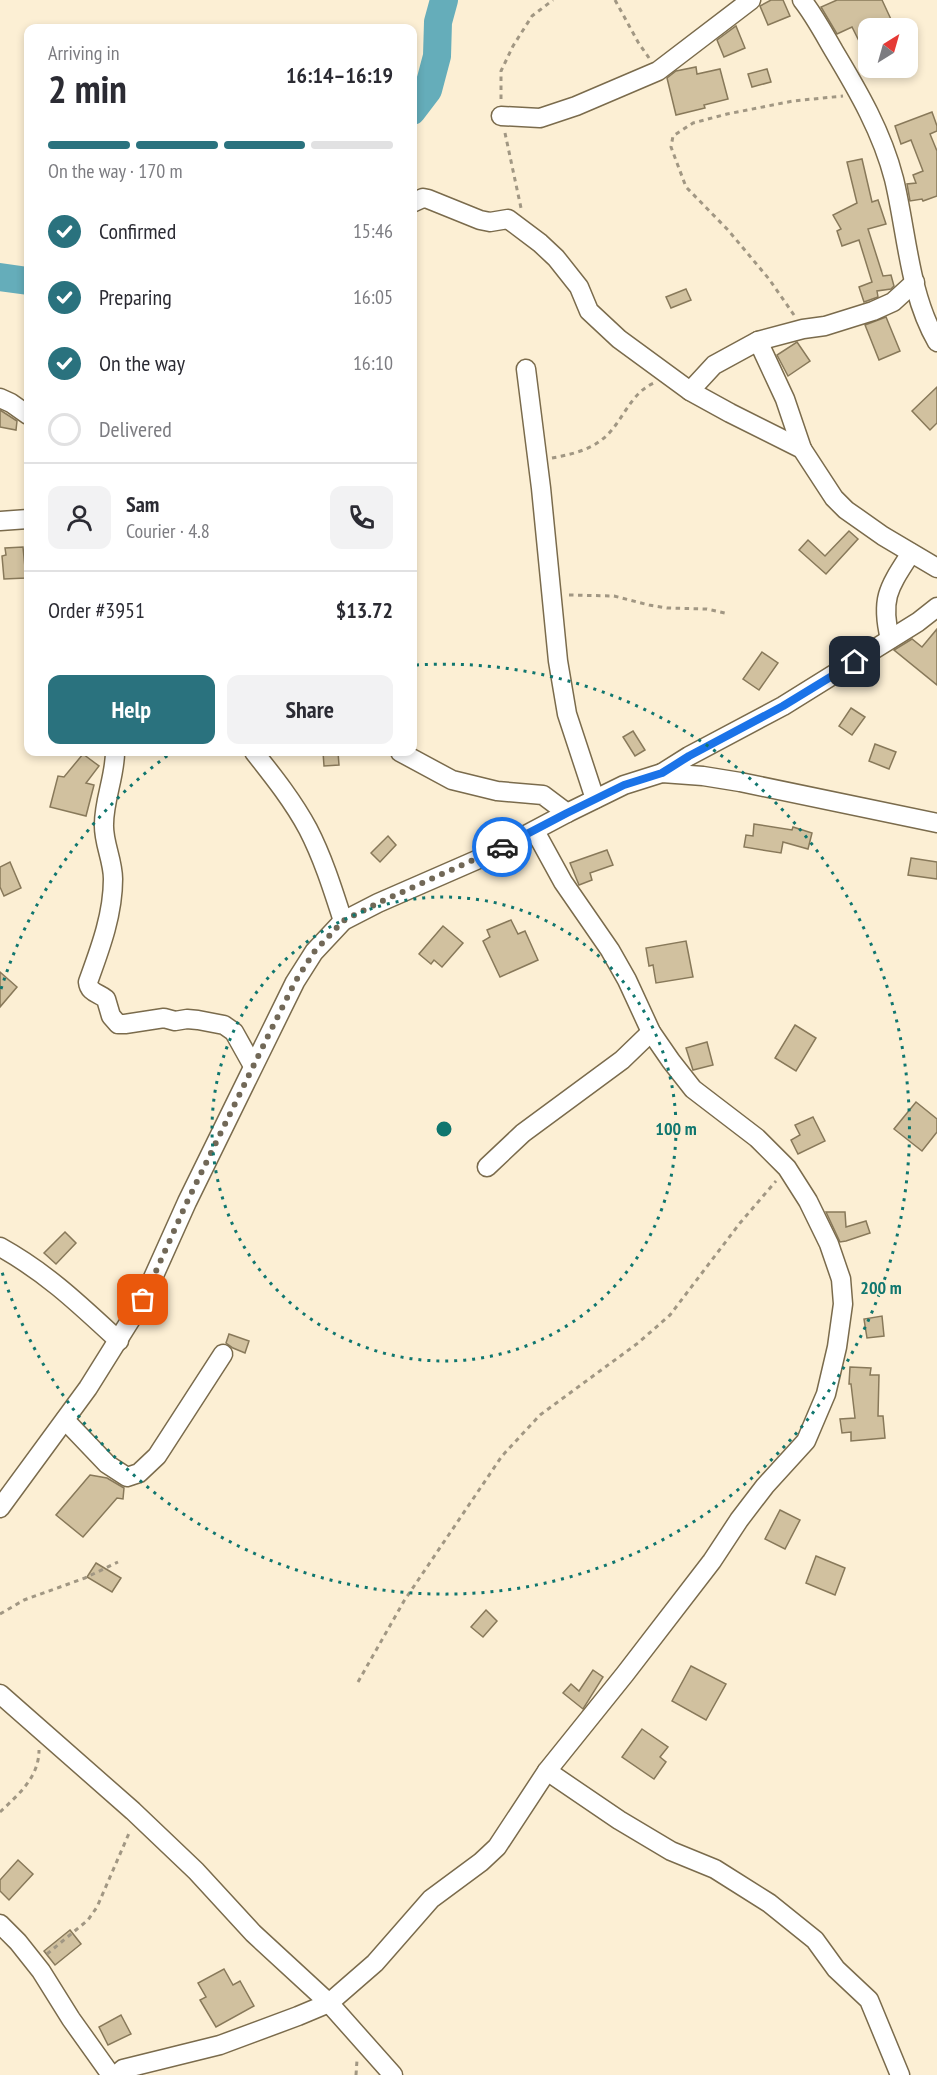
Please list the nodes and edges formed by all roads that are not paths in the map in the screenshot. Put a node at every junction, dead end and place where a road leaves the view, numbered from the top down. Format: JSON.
{"nodes":[{"id":1,"x":751,"y":0,"type":"edge"},
{"id":2,"x":802,"y":0,"type":"edge"},
{"id":3,"x":501,"y":116,"type":"dead end"},
{"id":4,"x":417,"y":201,"type":"edge"},
{"id":5,"x":915,"y":282,"type":"junction"},
{"id":6,"x":758,"y":341,"type":"junction"},
{"id":7,"x":937,"y":342,"type":"edge"},
{"id":8,"x":526,"y":369,"type":"dead end"},
{"id":9,"x":690,"y":390,"type":"junction"},
{"id":10,"x":0,"y":398,"type":"edge"},
{"id":11,"x":24,"y":412,"type":"edge"},
{"id":12,"x":802,"y":449,"type":"junction"},
{"id":13,"x":24,"y":519,"type":"edge"},
{"id":14,"x":0,"y":521,"type":"edge"},
{"id":15,"x":911,"y":553,"type":"junction"},
{"id":16,"x":937,"y":568,"type":"edge"},
{"id":17,"x":937,"y":607,"type":"edge"},
{"id":18,"x":890,"y":639,"type":"junction"},
{"id":19,"x":115,"y":756,"type":"edge"},
{"id":20,"x":257,"y":756,"type":"edge"},
{"id":21,"x":407,"y":756,"type":"edge"},
{"id":22,"x":662,"y":773,"type":"junction"},
{"id":23,"x":595,"y":799,"type":"junction"},
{"id":24,"x":567,"y":813,"type":"junction"},
{"id":25,"x":937,"y":823,"type":"edge"},
{"id":26,"x":535,"y":831,"type":"junction"},
{"id":27,"x":343,"y":921,"type":"junction"},
{"id":28,"x":651,"y":1032,"type":"junction"},
{"id":29,"x":253,"y":1066,"type":"junction"},
{"id":30,"x":487,"y":1167,"type":"dead end"},
{"id":31,"x":0,"y":1247,"type":"edge"},
{"id":32,"x":119,"y":1341,"type":"junction"},
{"id":33,"x":223,"y":1354,"type":"dead end"},
{"id":34,"x":65,"y":1420,"type":"junction"},
{"id":35,"x":0,"y":1508,"type":"edge"},
{"id":36,"x":0,"y":1694,"type":"edge"},
{"id":37,"x":547,"y":1771,"type":"junction"},
{"id":38,"x":0,"y":1924,"type":"edge"},
{"id":39,"x":328,"y":2003,"type":"junction"},
{"id":40,"x":111,"y":2075,"type":"edge"},
{"id":41,"x":116,"y":2075,"type":"edge"},
{"id":42,"x":393,"y":2075,"type":"edge"},
{"id":43,"x":900,"y":2075,"type":"edge"}],
"edges":[{"from":1,"to":3,"type":"street"},
{"from":2,"to":5,"type":"street"},
{"from":4,"to":9,"type":"street"},
{"from":5,"to":6,"type":"street"},
{"from":5,"to":7,"type":"street"},
{"from":6,"to":9,"type":"street"},
{"from":6,"to":12,"type":"street"},
{"from":8,"to":23,"type":"street"},
{"from":9,"to":12,"type":"street"},
{"from":10,"to":11,"type":"street"},
{"from":12,"to":15,"type":"street"},
{"from":13,"to":14,"type":"street"},
{"from":15,"to":16,"type":"street"},
{"from":15,"to":18,"type":"street"},
{"from":17,"to":18,"type":"street"},
{"from":18,"to":22,"type":"street"},
{"from":19,"to":29,"type":"street"},
{"from":20,"to":27,"type":"street"},
{"from":21,"to":24,"type":"street"},
{"from":22,"to":23,"type":"street"},
{"from":22,"to":25,"type":"street"},
{"from":23,"to":24,"type":"street"},
{"from":24,"to":26,"type":"street"},
{"from":26,"to":27,"type":"street"},
{"from":26,"to":28,"type":"street"},
{"from":27,"to":29,"type":"street"},
{"from":28,"to":30,"type":"street"},
{"from":28,"to":37,"type":"street"},
{"from":29,"to":32,"type":"street"},
{"from":31,"to":32,"type":"street"},
{"from":32,"to":34,"type":"street"},
{"from":33,"to":34,"type":"street"},
{"from":34,"to":35,"type":"street"},
{"from":36,"to":39,"type":"street"},
{"from":37,"to":39,"type":"street"},
{"from":37,"to":43,"type":"street"},
{"from":38,"to":40,"type":"street"},
{"from":39,"to":41,"type":"street"},
{"from":39,"to":42,"type":"street"}]}
